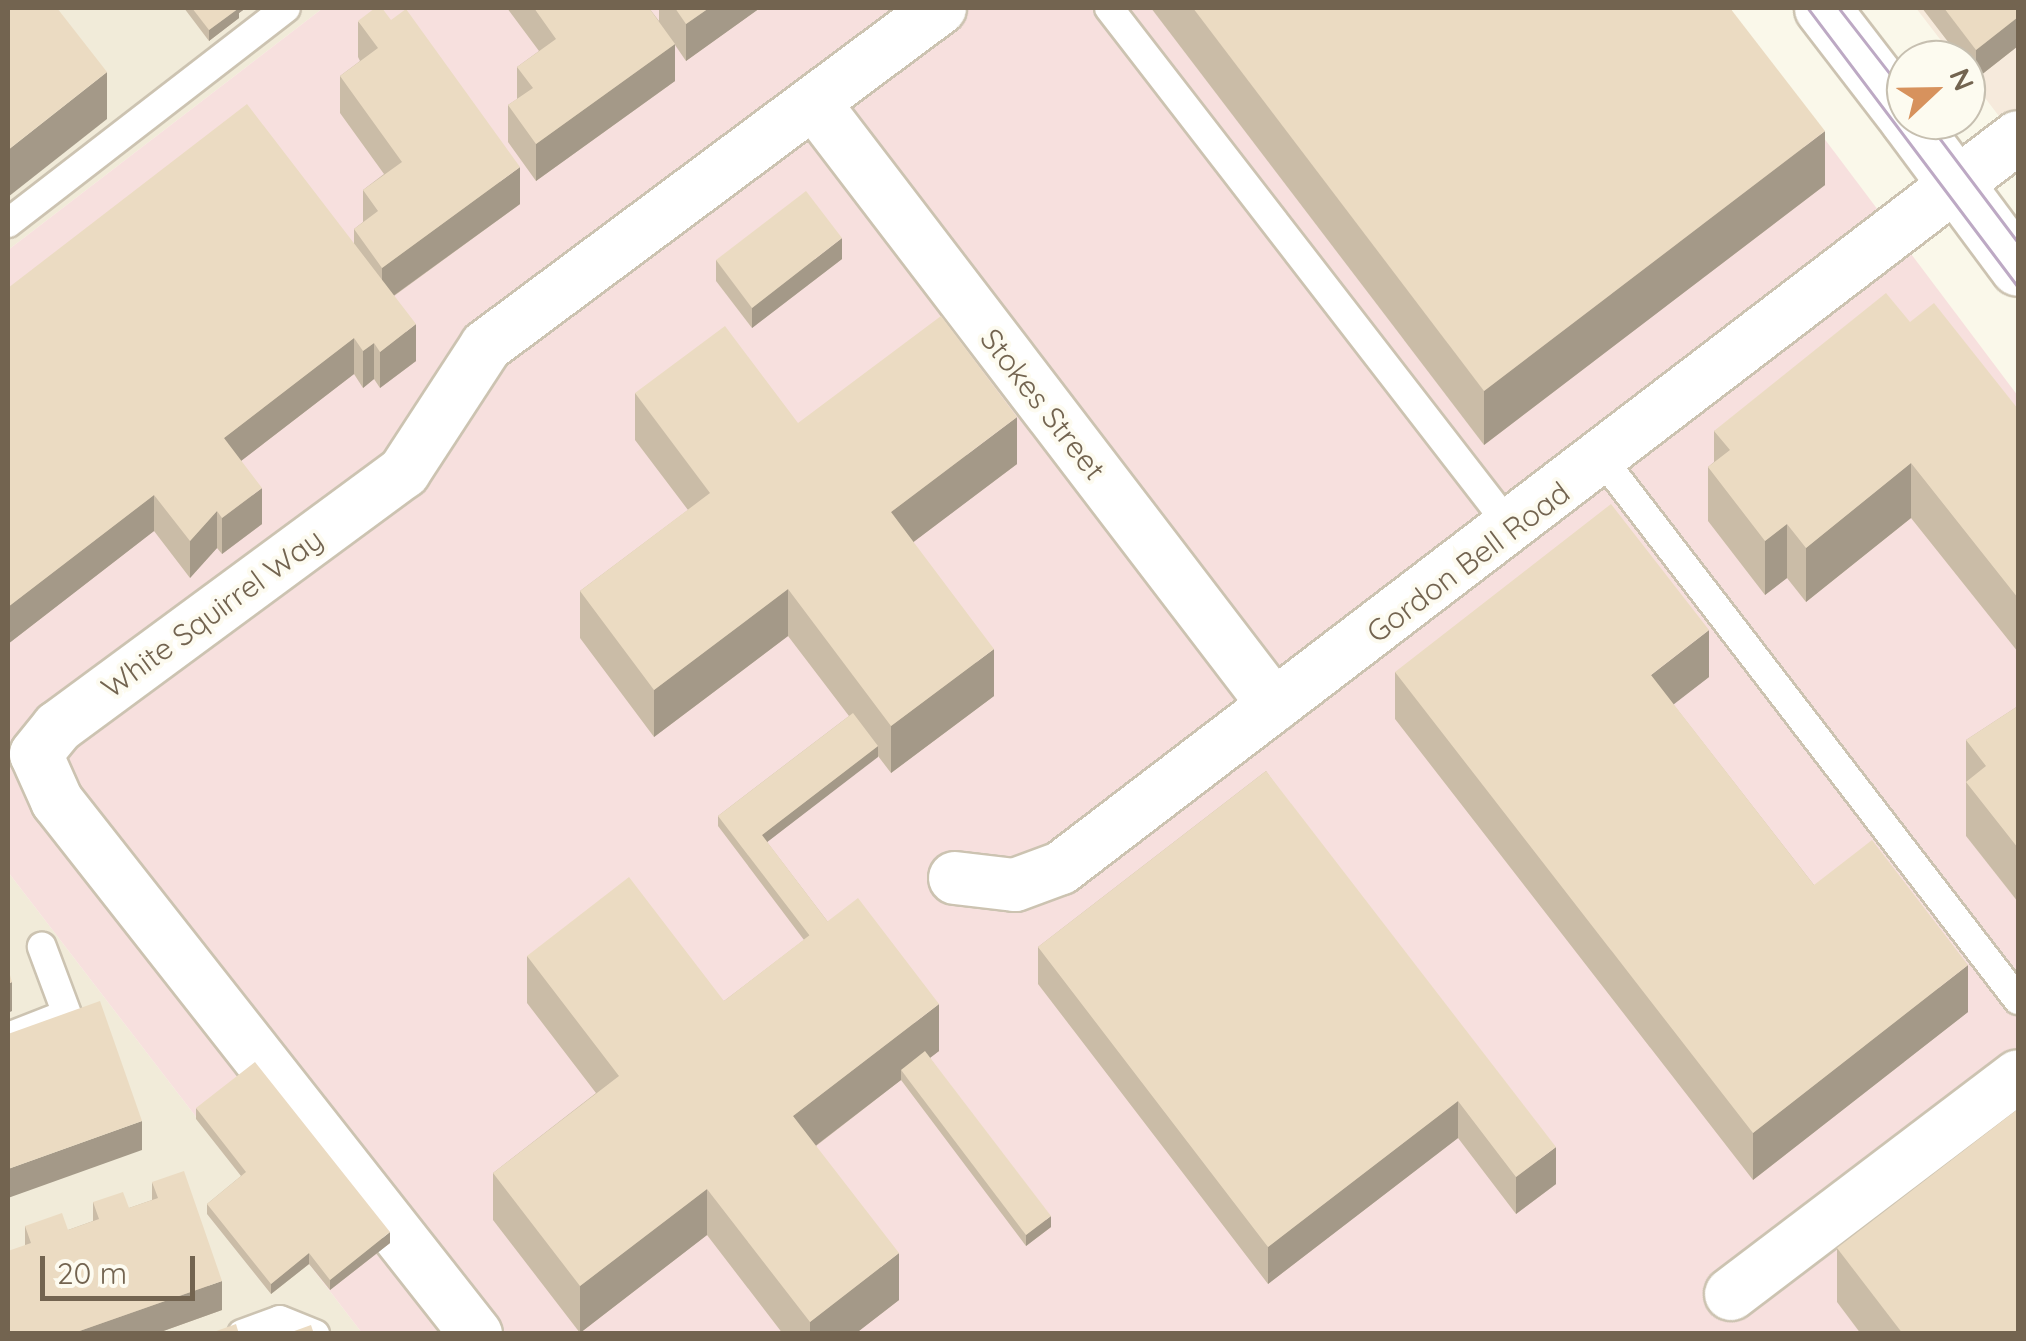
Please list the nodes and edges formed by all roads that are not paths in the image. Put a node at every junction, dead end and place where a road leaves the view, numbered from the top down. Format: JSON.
{"nodes":[{"id":1,"x":286,"y":8,"type":"edge"},
{"id":2,"x":940,"y":8,"type":"edge"},
{"id":3,"x":1109,"y":8,"type":"edge"},
{"id":4,"x":1822,"y":8,"type":"edge"},
{"id":5,"x":1886,"y":91,"type":"edge"},
{"id":6,"x":814,"y":103,"type":"junction"},
{"id":7,"x":2018,"y":137,"type":"edge"},
{"id":8,"x":1924,"y":140,"type":"edge"},
{"id":9,"x":1958,"y":185,"type":"junction"},
{"id":10,"x":8,"y":223,"type":"edge"},
{"id":11,"x":2018,"y":268,"type":"edge"},
{"id":12,"x":1603,"y":460,"type":"junction"},
{"id":13,"x":1512,"y":529,"type":"junction"},
{"id":14,"x":1274,"y":705,"type":"junction"},
{"id":15,"x":955,"y":878,"type":"dead end"},
{"id":16,"x":42,"y":947,"type":"dead end"},
{"id":17,"x":2018,"y":1000,"type":"edge"},
{"id":18,"x":8,"y":1037,"type":"edge"},
{"id":19,"x":2018,"y":1076,"type":"edge"},
{"id":20,"x":1731,"y":1294,"type":"dead end"},
{"id":21,"x":242,"y":1334,"type":"edge"},
{"id":22,"x":316,"y":1334,"type":"edge"},
{"id":23,"x":476,"y":1334,"type":"edge"}],
"edges":[{"from":1,"to":10,"type":"lane"},
{"from":2,"to":6,"type":"street","name":"White Squirrel Way"},
{"from":3,"to":13,"type":"lane"},
{"from":4,"to":5,"type":"main road"},
{"from":6,"to":14,"type":"street","name":"Stokes Street"},
{"from":6,"to":23,"type":"street","name":"White Squirrel Way"},
{"from":7,"to":9,"type":"street","name":"Gordon Bell Road"},
{"from":8,"to":9,"type":"main road"},
{"from":9,"to":11,"type":"main road"},
{"from":9,"to":12,"type":"street","name":"Gordon Bell Road"},
{"from":12,"to":13,"type":"street","name":"Gordon Bell Road"},
{"from":12,"to":17,"type":"lane"},
{"from":13,"to":14,"type":"street","name":"Gordon Bell Road"},
{"from":14,"to":15,"type":"street","name":"Gordon Bell Road"},
{"from":16,"to":18,"type":"lane"},
{"from":19,"to":20,"type":"street"},
{"from":21,"to":22,"type":"lane"}]}
